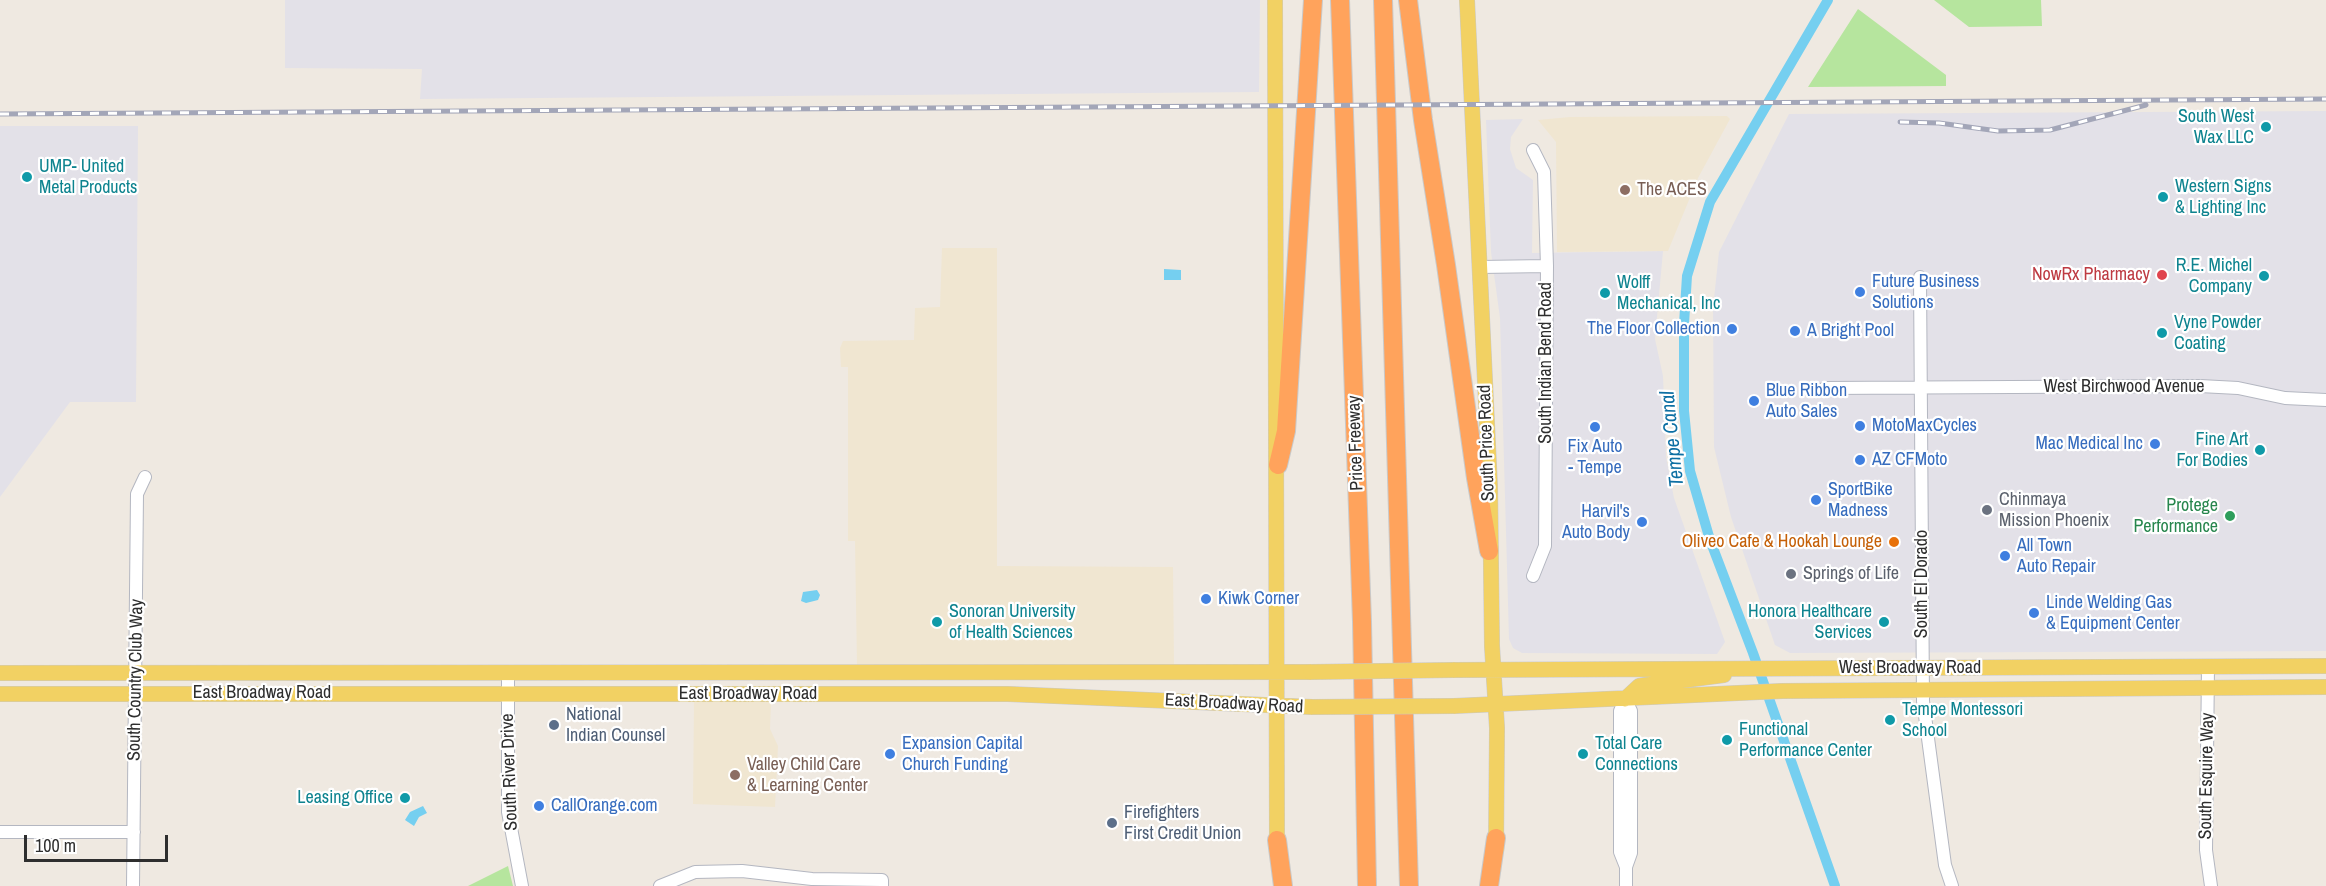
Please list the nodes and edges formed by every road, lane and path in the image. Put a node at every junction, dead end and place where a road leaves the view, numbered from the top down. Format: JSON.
{"nodes":[{"id":1,"x":1275,"y":0,"type":"edge"},
{"id":2,"x":1312,"y":0,"type":"edge"},
{"id":3,"x":1340,"y":0,"type":"edge"},
{"id":4,"x":1383,"y":0,"type":"edge"},
{"id":5,"x":1408,"y":0,"type":"edge"},
{"id":6,"x":1467,"y":0,"type":"edge"},
{"id":7,"x":1533,"y":150,"type":"dead end"},
{"id":8,"x":1547,"y":266,"type":"junction"},
{"id":9,"x":1480,"y":267,"type":"junction"},
{"id":10,"x":1920,"y":278,"type":"dead end"},
{"id":11,"x":1825,"y":388,"type":"dead end"},
{"id":12,"x":1921,"y":388,"type":"junction"},
{"id":13,"x":2326,"y":400,"type":"edge"},
{"id":14,"x":1278,"y":465,"type":"junction"},
{"id":15,"x":145,"y":477,"type":"dead end"},
{"id":16,"x":1489,"y":551,"type":"junction"},
{"id":17,"x":1533,"y":576,"type":"dead end"},
{"id":18,"x":2208,"y":666,"type":"junction"},
{"id":19,"x":2326,"y":666,"type":"edge"},
{"id":20,"x":1740,"y":668,"type":"junction"},
{"id":21,"x":1923,"y":668,"type":"junction"},
{"id":22,"x":1493,"y":670,"type":"junction"},
{"id":23,"x":1275,"y":672,"type":"junction"},
{"id":24,"x":0,"y":673,"type":"edge"},
{"id":25,"x":137,"y":673,"type":"junction"},
{"id":26,"x":507,"y":673,"type":"junction"},
{"id":27,"x":867,"y":673,"type":"junction"},
{"id":28,"x":1008,"y":673,"type":"junction"},
{"id":29,"x":2208,"y":687,"type":"junction"},
{"id":30,"x":2326,"y":687,"type":"edge"},
{"id":31,"x":1923,"y":688,"type":"junction"},
{"id":32,"x":508,"y":693,"type":"junction"},
{"id":33,"x":0,"y":694,"type":"edge"},
{"id":34,"x":136,"y":694,"type":"junction"},
{"id":35,"x":867,"y":694,"type":"junction"},
{"id":36,"x":1008,"y":694,"type":"junction"},
{"id":37,"x":1625,"y":699,"type":"junction"},
{"id":38,"x":1495,"y":706,"type":"junction"},
{"id":39,"x":1275,"y":707,"type":"junction"},
{"id":40,"x":1620,"y":775,"type":"junction"},
{"id":41,"x":1631,"y":791,"type":"junction"},
{"id":42,"x":0,"y":832,"type":"edge"},
{"id":43,"x":134,"y":832,"type":"junction"},
{"id":44,"x":1496,"y":838,"type":"junction"},
{"id":45,"x":1277,"y":840,"type":"junction"},
{"id":46,"x":1626,"y":867,"type":"junction"},
{"id":47,"x":882,"y":883,"type":"edge"},
{"id":48,"x":133,"y":886,"type":"edge"},
{"id":49,"x":522,"y":886,"type":"edge"},
{"id":50,"x":660,"y":886,"type":"edge"},
{"id":51,"x":1276,"y":886,"type":"edge"},
{"id":52,"x":1283,"y":886,"type":"edge"},
{"id":53,"x":1367,"y":886,"type":"edge"},
{"id":54,"x":1409,"y":886,"type":"edge"},
{"id":55,"x":1489,"y":886,"type":"edge"},
{"id":56,"x":1496,"y":886,"type":"edge"},
{"id":57,"x":1626,"y":886,"type":"edge"},
{"id":58,"x":1952,"y":886,"type":"edge"},
{"id":59,"x":2211,"y":886,"type":"edge"}],
"edges":[{"from":1,"to":14,"type":"main road"},
{"from":2,"to":14,"type":"highway"},
{"from":3,"to":53,"type":"highway","name":"Price Freeway"},
{"from":4,"to":54,"type":"highway"},
{"from":5,"to":16,"type":"highway"},
{"from":6,"to":9,"type":"main road","name":"South Price Road"},
{"from":7,"to":8,"type":"street","name":"South Indian Bend Road"},
{"from":8,"to":9,"type":"street"},
{"from":8,"to":17,"type":"street","name":"South Indian Bend Road"},
{"from":9,"to":16,"type":"main road","name":"South Price Road"},
{"from":10,"to":12,"type":"street","name":"South El Dorado"},
{"from":11,"to":12,"type":"street","name":"West Birchwood Avenue"},
{"from":12,"to":13,"type":"street","name":"West Birchwood Avenue"},
{"from":12,"to":21,"type":"street","name":"South El Dorado"},
{"from":14,"to":23,"type":"main road"},
{"from":15,"to":25,"type":"street","name":"South Country Club Way"},
{"from":16,"to":22,"type":"main road","name":"South Price Road"},
{"from":18,"to":19,"type":"main road","name":"West Broadway Road"},
{"from":18,"to":21,"type":"main road","name":"West Broadway Road"},
{"from":18,"to":29,"type":"street","name":"South Esquire Way"},
{"from":20,"to":21,"type":"main road","name":"West Broadway Road"},
{"from":20,"to":22,"type":"main road","name":"West Broadway Road"},
{"from":20,"to":37,"type":"main road"},
{"from":21,"to":31,"type":"street","name":"South El Dorado"},
{"from":22,"to":23,"type":"main road","name":"East Broadway Road","bridge":true},
{"from":22,"to":38,"type":"main road","name":"South Price Road"},
{"from":23,"to":28,"type":"main road","name":"East Broadway Road"},
{"from":23,"to":39,"type":"main road"},
{"from":24,"to":25,"type":"main road","name":"East Broadway Road"},
{"from":25,"to":26,"type":"main road","name":"East Broadway Road"},
{"from":25,"to":34,"type":"street","name":"South Country Club Way"},
{"from":26,"to":27,"type":"main road","name":"East Broadway Road"},
{"from":26,"to":32,"type":"street","name":"South River Drive"},
{"from":27,"to":28,"type":"main road","name":"East Broadway Road"},
{"from":27,"to":35,"type":"main road"},
{"from":28,"to":36,"type":"main road"},
{"from":29,"to":30,"type":"main road","name":"West Broadway Road"},
{"from":29,"to":31,"type":"main road","name":"West Broadway Road"},
{"from":29,"to":59,"type":"street","name":"South Esquire Way"},
{"from":31,"to":37,"type":"main road","name":"West Broadway Road"},
{"from":31,"to":58,"type":"street","name":"South El Dorado"},
{"from":32,"to":34,"type":"main road","name":"East Broadway Road"},
{"from":32,"to":35,"type":"main road","name":"East Broadway Road"},
{"from":32,"to":49,"type":"street","name":"South River Drive"},
{"from":33,"to":34,"type":"main road","name":"East Broadway Road"},
{"from":34,"to":43,"type":"street","name":"South Country Club Way"},
{"from":35,"to":36,"type":"main road","name":"East Broadway Road"},
{"from":36,"to":39,"type":"main road","name":"East Broadway Road"},
{"from":37,"to":38,"type":"main road","name":"West Broadway Road"},
{"from":37,"to":40,"type":"street"},
{"from":37,"to":41,"type":"street"},
{"from":38,"to":39,"type":"main road","name":"East Broadway Road","bridge":true},
{"from":38,"to":44,"type":"main road","name":"South Price Road"},
{"from":39,"to":45,"type":"main road"},
{"from":40,"to":41,"type":"street"},
{"from":40,"to":46,"type":"street"},
{"from":41,"to":46,"type":"street"},
{"from":42,"to":43,"type":"street"},
{"from":43,"to":48,"type":"street","name":"South Country Club Way"},
{"from":44,"to":55,"type":"highway"},
{"from":44,"to":56,"type":"main road","name":"South Price Road"},
{"from":45,"to":51,"type":"main road"},
{"from":45,"to":52,"type":"highway"},
{"from":46,"to":57,"type":"street"},
{"from":47,"to":50,"type":"street"}]}
